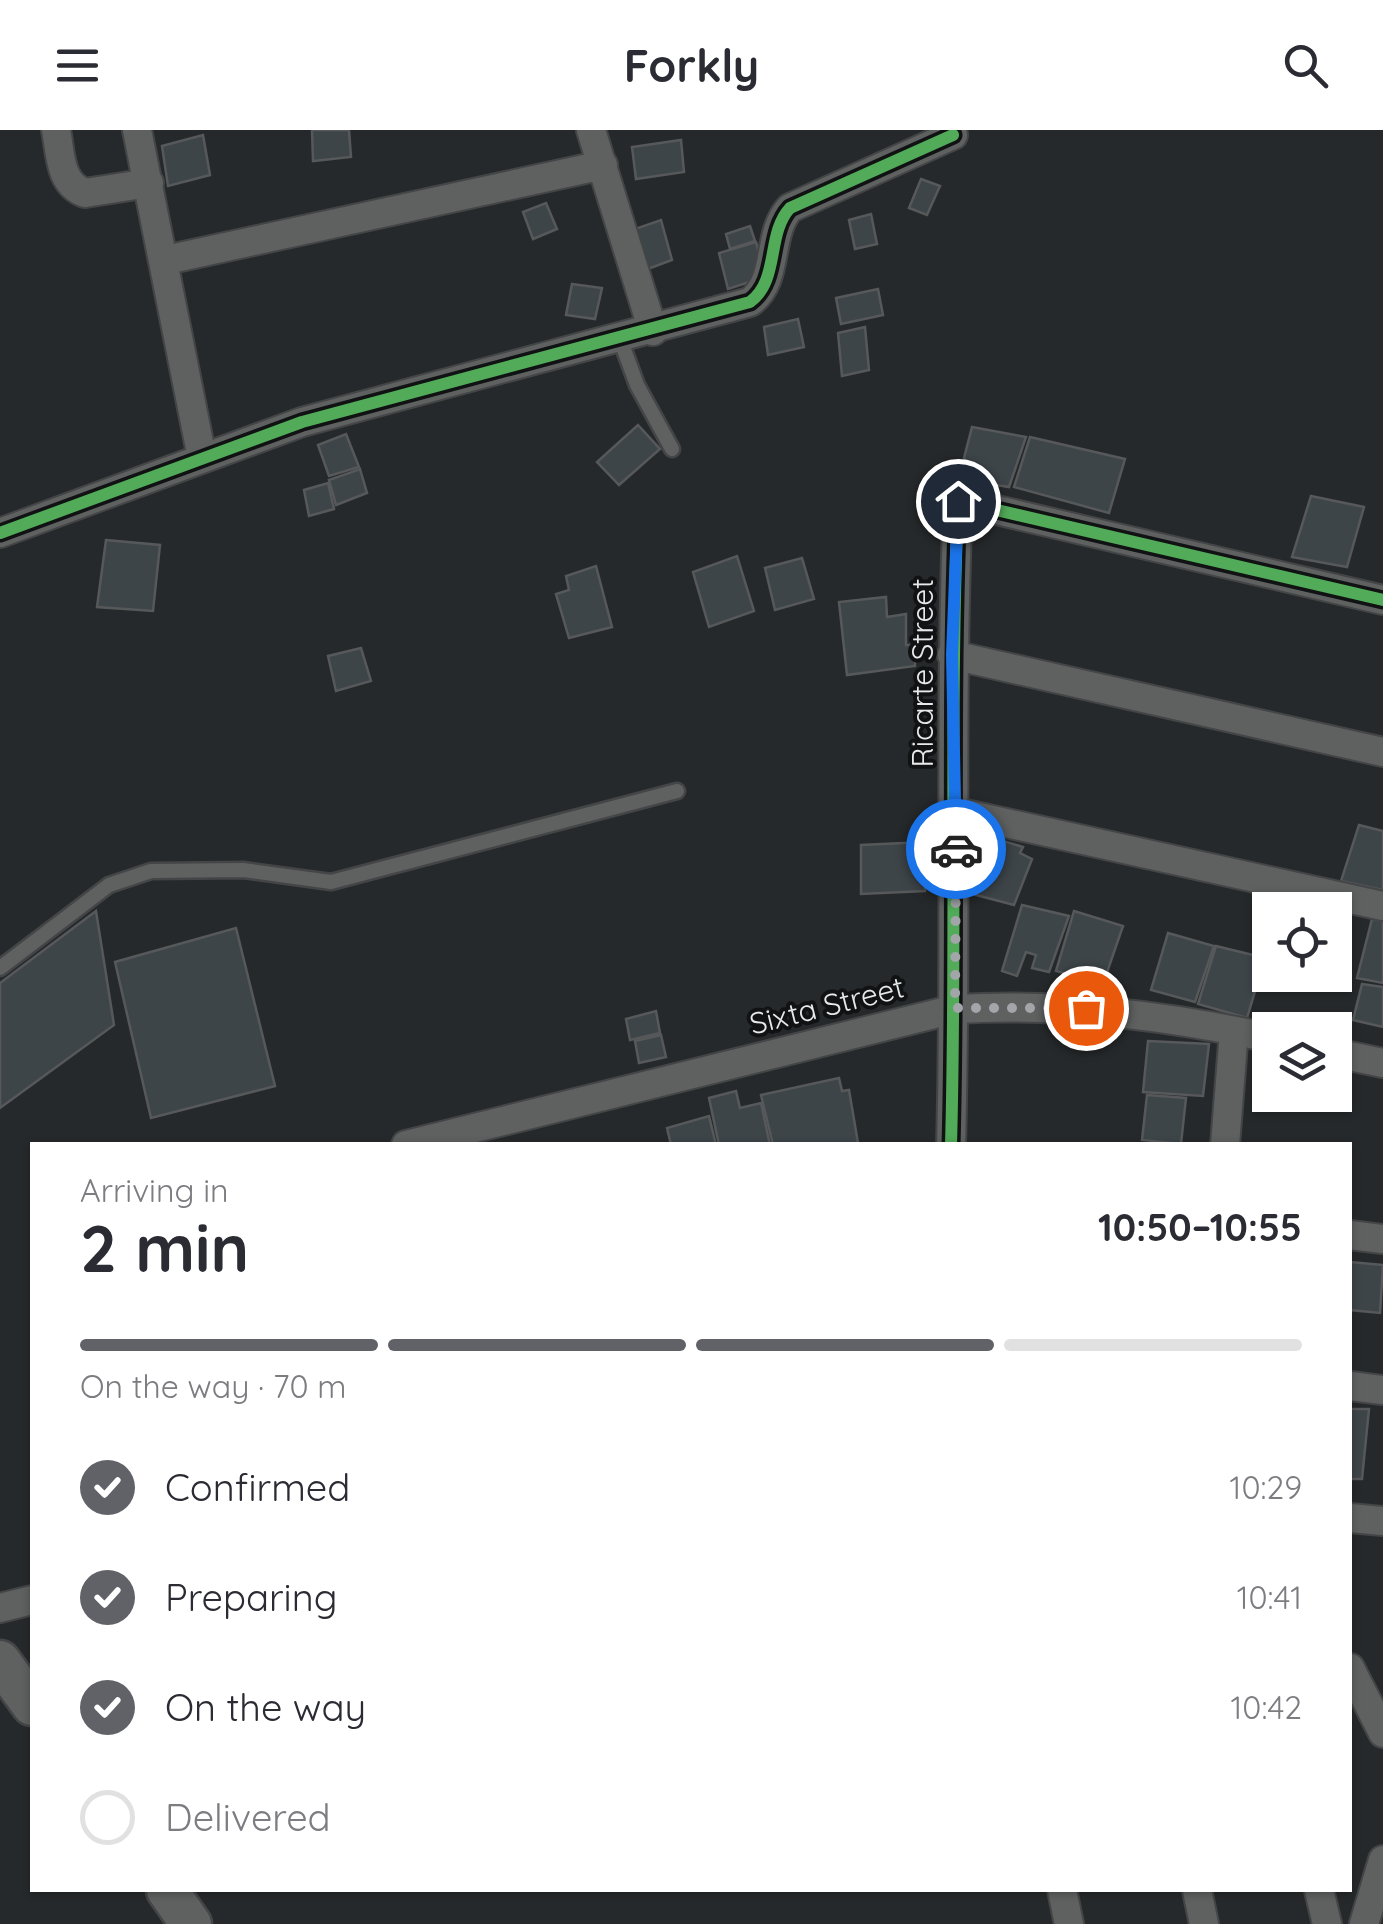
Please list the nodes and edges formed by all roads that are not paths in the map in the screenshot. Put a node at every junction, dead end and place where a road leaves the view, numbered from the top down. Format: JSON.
{"nodes":[{"id":1,"x":56,"y":130,"type":"edge"},
{"id":2,"x":137,"y":130,"type":"edge"},
{"id":3,"x":592,"y":130,"type":"edge"},
{"id":4,"x":953,"y":135,"type":"dead end"},
{"id":5,"x":603,"y":165,"type":"junction"},
{"id":6,"x":149,"y":183,"type":"junction"},
{"id":7,"x":166,"y":260,"type":"junction"},
{"id":8,"x":653,"y":332,"type":"junction"},
{"id":9,"x":620,"y":339,"type":"junction"},
{"id":10,"x":672,"y":449,"type":"dead end"},
{"id":11,"x":202,"y":458,"type":"junction"},
{"id":12,"x":0,"y":533,"type":"edge"},
{"id":13,"x":1383,"y":600,"type":"edge"},
{"id":14,"x":952,"y":655,"type":"junction"},
{"id":15,"x":1383,"y":752,"type":"edge"},
{"id":16,"x":677,"y":791,"type":"dead end"},
{"id":17,"x":956,"y":812,"type":"junction"},
{"id":18,"x":1383,"y":906,"type":"edge"},
{"id":19,"x":0,"y":968,"type":"edge"},
{"id":20,"x":955,"y":1008,"type":"junction"},
{"id":21,"x":1234,"y":1030,"type":"junction"},
{"id":22,"x":1252,"y":1034,"type":"edge"},
{"id":23,"x":1352,"y":1057,"type":"edge"},
{"id":24,"x":1383,"y":1064,"type":"edge"},
{"id":25,"x":418,"y":1142,"type":"edge"},
{"id":26,"x":952,"y":1142,"type":"edge"},
{"id":27,"x":1225,"y":1142,"type":"edge"},
{"id":28,"x":1352,"y":1235,"type":"edge"},
{"id":29,"x":1383,"y":1238,"type":"edge"},
{"id":30,"x":1352,"y":1386,"type":"edge"},
{"id":31,"x":1383,"y":1390,"type":"edge"},
{"id":32,"x":1352,"y":1518,"type":"edge"},
{"id":33,"x":1383,"y":1521,"type":"edge"},
{"id":34,"x":30,"y":1600,"type":"edge"},
{"id":35,"x":0,"y":1608,"type":"edge"},
{"id":36,"x":0,"y":1661,"type":"edge"},
{"id":37,"x":1352,"y":1672,"type":"edge"},
{"id":38,"x":30,"y":1702,"type":"edge"},
{"id":39,"x":1383,"y":1733,"type":"edge"},
{"id":40,"x":1383,"y":1860,"type":"edge"},
{"id":41,"x":168,"y":1892,"type":"edge"},
{"id":42,"x":1062,"y":1892,"type":"edge"},
{"id":43,"x":1197,"y":1892,"type":"edge"},
{"id":44,"x":1319,"y":1892,"type":"edge"},
{"id":45,"x":191,"y":1924,"type":"edge"},
{"id":46,"x":1069,"y":1924,"type":"edge"},
{"id":47,"x":1204,"y":1924,"type":"edge"},
{"id":48,"x":1327,"y":1924,"type":"edge"},
{"id":49,"x":1364,"y":1924,"type":"edge"}],
"edges":[{"from":1,"to":6,"type":"street"},
{"from":2,"to":6,"type":"street"},
{"from":3,"to":5,"type":"street"},
{"from":4,"to":8,"type":"street"},
{"from":5,"to":7,"type":"street"},
{"from":5,"to":8,"type":"street"},
{"from":6,"to":7,"type":"street"},
{"from":7,"to":11,"type":"street"},
{"from":8,"to":9,"type":"street"},
{"from":9,"to":10,"type":"lane"},
{"from":9,"to":11,"type":"street"},
{"from":11,"to":12,"type":"street"},
{"from":13,"to":14,"type":"street","name":"Ricarte Street"},
{"from":14,"to":15,"type":"street"},
{"from":14,"to":17,"type":"street","name":"Ricarte Street"},
{"from":16,"to":19,"type":"lane"},
{"from":17,"to":18,"type":"street"},
{"from":17,"to":20,"type":"street","name":"Ricarte Street"},
{"from":20,"to":21,"type":"street","name":"Sixta Street"},
{"from":20,"to":25,"type":"street","name":"Sixta Street"},
{"from":20,"to":26,"type":"street","name":"Ricarte Street"},
{"from":21,"to":22,"type":"street","name":"Sixta Street"},
{"from":21,"to":27,"type":"street"},
{"from":23,"to":24,"type":"street"},
{"from":28,"to":29,"type":"street"},
{"from":30,"to":31,"type":"street"},
{"from":32,"to":33,"type":"street"},
{"from":34,"to":35,"type":"street"},
{"from":36,"to":38,"type":"street"},
{"from":37,"to":39,"type":"street"},
{"from":40,"to":49,"type":"street"},
{"from":41,"to":45,"type":"street"},
{"from":42,"to":46,"type":"street"},
{"from":43,"to":47,"type":"street"},
{"from":44,"to":48,"type":"street"}]}
